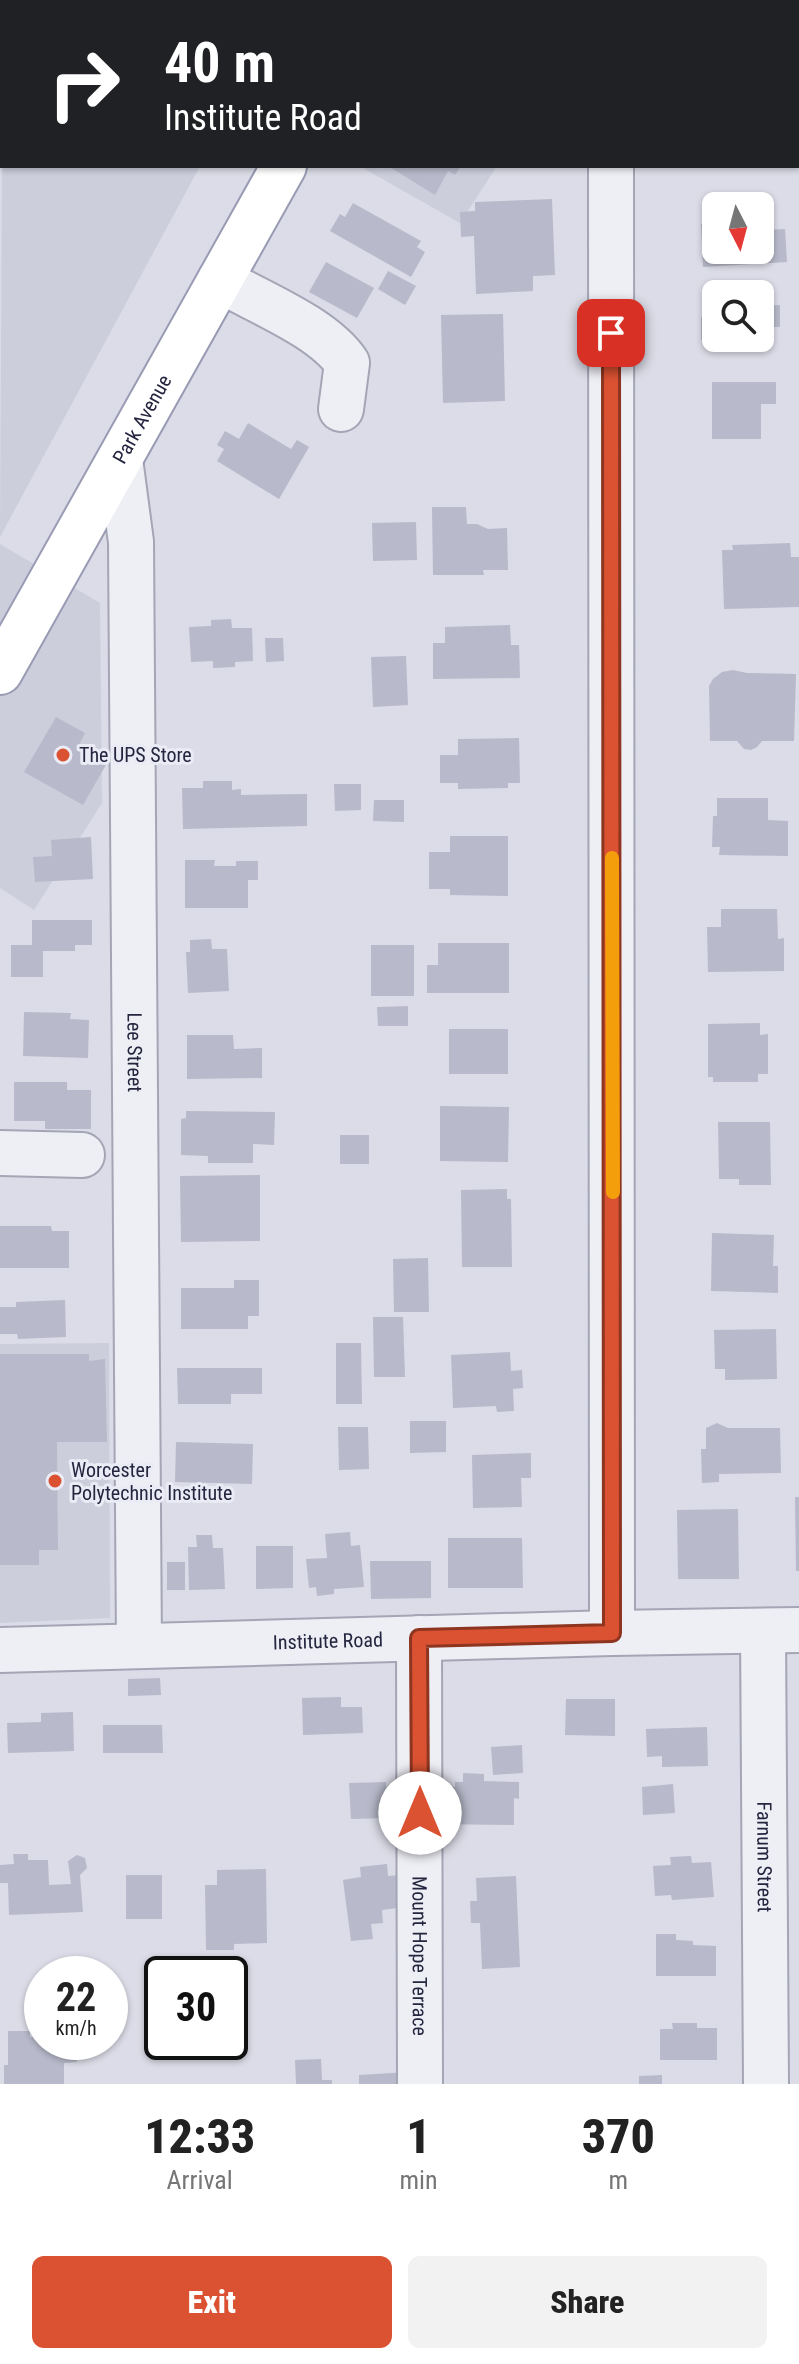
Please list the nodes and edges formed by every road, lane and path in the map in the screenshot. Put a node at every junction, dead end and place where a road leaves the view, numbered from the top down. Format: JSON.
{"nodes":[{"id":1,"x":283,"y":168,"type":"edge"},
{"id":2,"x":611,"y":168,"type":"edge"},
{"id":3,"x":220,"y":280,"type":"junction"},
{"id":4,"x":341,"y":409,"type":"dead end"},
{"id":5,"x":120,"y":459,"type":"junction"},
{"id":6,"x":0,"y":672,"type":"edge"},
{"id":7,"x":0,"y":1153,"type":"edge"},
{"id":8,"x":82,"y":1155,"type":"dead end"},
{"id":9,"x":781,"y":1630,"type":"edge"},
{"id":10,"x":612,"y":1633,"type":"junction"},
{"id":11,"x":419,"y":1638,"type":"junction"},
{"id":12,"x":139,"y":1646,"type":"junction"},
{"id":13,"x":0,"y":1650,"type":"edge"},
{"id":14,"x":781,"y":1988,"type":"edge"},
{"id":15,"x":420,"y":2084,"type":"edge"},
{"id":16,"x":766,"y":2084,"type":"edge"}],
"edges":[{"from":1,"to":3,"type":"main road","name":"Park Avenue"},
{"from":2,"to":10,"type":"street"},
{"from":3,"to":4,"type":"street"},
{"from":3,"to":5,"type":"main road","name":"Park Avenue"},
{"from":5,"to":6,"type":"main road","name":"Park Avenue"},
{"from":5,"to":12,"type":"street","name":"Lee Street"},
{"from":7,"to":8,"type":"street"},
{"from":9,"to":10,"type":"street","name":"Institute Road"},
{"from":9,"to":14,"type":"street","name":"Farnum Street"},
{"from":10,"to":11,"type":"street","name":"Institute Road"},
{"from":11,"to":12,"type":"street","name":"Institute Road"},
{"from":11,"to":15,"type":"street","name":"Mount Hope Terrace"},
{"from":12,"to":13,"type":"street","name":"Institute Road"},
{"from":14,"to":16,"type":"street","name":"Farnum Street"}]}
